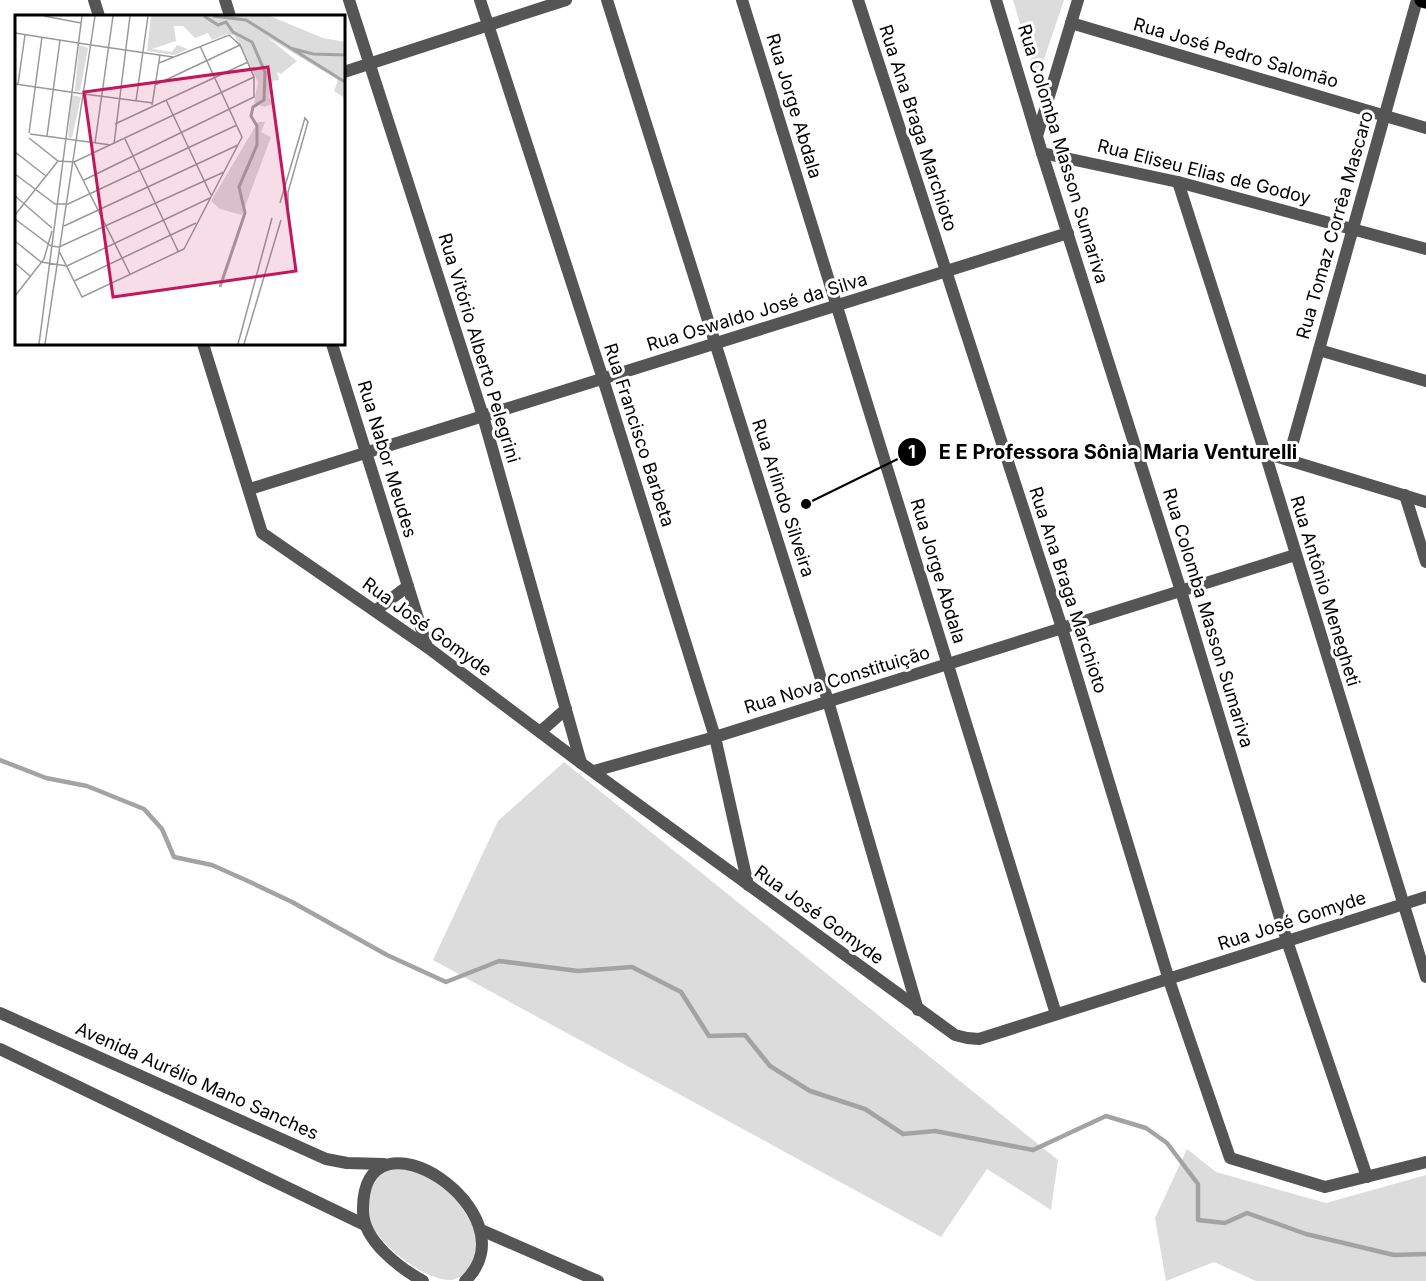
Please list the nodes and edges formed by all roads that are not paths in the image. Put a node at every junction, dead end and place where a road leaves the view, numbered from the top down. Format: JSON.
{"nodes":[{"id":1,"x":94,"y":0,"type":"edge"},
{"id":2,"x":225,"y":0,"type":"edge"},
{"id":3,"x":349,"y":0,"type":"edge"},
{"id":4,"x":480,"y":0,"type":"edge"},
{"id":5,"x":566,"y":0,"type":"edge"},
{"id":6,"x":607,"y":0,"type":"edge"},
{"id":7,"x":742,"y":0,"type":"edge"},
{"id":8,"x":858,"y":0,"type":"edge"},
{"id":9,"x":996,"y":0,"type":"edge"},
{"id":10,"x":1078,"y":0,"type":"edge"},
{"id":11,"x":1417,"y":0,"type":"edge"},
{"id":12,"x":99,"y":15,"type":"edge"},
{"id":13,"x":230,"y":15,"type":"edge"},
{"id":14,"x":1071,"y":23,"type":"junction"},
{"id":15,"x":488,"y":25,"type":"junction"},
{"id":16,"x":370,"y":64,"type":"junction"},
{"id":17,"x":345,"y":72,"type":"edge"},
{"id":18,"x":1385,"y":116,"type":"junction"},
{"id":19,"x":1426,"y":128,"type":"edge"},
{"id":20,"x":1037,"y":137,"type":"junction"},
{"id":21,"x":1042,"y":153,"type":"junction"},
{"id":22,"x":1178,"y":182,"type":"junction"},
{"id":23,"x":1353,"y":228,"type":"junction"},
{"id":24,"x":1068,"y":233,"type":"junction"},
{"id":25,"x":1426,"y":249,"type":"edge"},
{"id":26,"x":946,"y":271,"type":"junction"},
{"id":27,"x":837,"y":305,"type":"junction"},
{"id":28,"x":715,"y":344,"type":"junction"},
{"id":29,"x":203,"y":345,"type":"edge"},
{"id":30,"x":332,"y":345,"type":"edge"},
{"id":31,"x":1319,"y":350,"type":"junction"},
{"id":32,"x":603,"y":379,"type":"junction"},
{"id":33,"x":1426,"y":381,"type":"edge"},
{"id":34,"x":483,"y":416,"type":"junction"},
{"id":35,"x":366,"y":453,"type":"junction"},
{"id":36,"x":1265,"y":453,"type":"junction"},
{"id":37,"x":1288,"y":460,"type":"junction"},
{"id":38,"x":250,"y":489,"type":"junction"},
{"id":39,"x":1405,"y":495,"type":"junction"},
{"id":40,"x":1426,"y":502,"type":"edge"},
{"id":41,"x":1295,"y":555,"type":"junction"},
{"id":42,"x":1426,"y":562,"type":"edge"},
{"id":43,"x":408,"y":586,"type":"junction"},
{"id":44,"x":1181,"y":591,"type":"junction"},
{"id":45,"x":375,"y":611,"type":"junction"},
{"id":46,"x":1062,"y":628,"type":"junction"},
{"id":47,"x":427,"y":647,"type":"junction"},
{"id":48,"x":948,"y":664,"type":"junction"},
{"id":49,"x":828,"y":701,"type":"junction"},
{"id":50,"x":566,"y":709,"type":"junction"},
{"id":51,"x":540,"y":732,"type":"junction"},
{"id":52,"x":715,"y":737,"type":"junction"},
{"id":53,"x":581,"y":763,"type":"junction"},
{"id":54,"x":594,"y":771,"type":"junction"},
{"id":55,"x":748,"y":885,"type":"junction"},
{"id":56,"x":1426,"y":897,"type":"edge"},
{"id":57,"x":1404,"y":904,"type":"junction"},
{"id":58,"x":1287,"y":941,"type":"junction"},
{"id":59,"x":1426,"y":977,"type":"edge"},
{"id":60,"x":1169,"y":980,"type":"junction"},
{"id":61,"x":918,"y":1010,"type":"junction"},
{"id":62,"x":0,"y":1013,"type":"edge"},
{"id":63,"x":1056,"y":1014,"type":"junction"},
{"id":64,"x":0,"y":1049,"type":"edge"},
{"id":65,"x":1426,"y":1162,"type":"edge"},
{"id":66,"x":384,"y":1164,"type":"junction"},
{"id":67,"x":1367,"y":1177,"type":"junction"},
{"id":68,"x":365,"y":1225,"type":"junction"},
{"id":69,"x":481,"y":1230,"type":"junction"},
{"id":70,"x":423,"y":1281,"type":"edge"},
{"id":71,"x":465,"y":1281,"type":"edge"},
{"id":72,"x":598,"y":1281,"type":"edge"}],
"edges":[{"from":1,"to":12,"type":"street"},
{"from":2,"to":13,"type":"street"},
{"from":3,"to":16,"type":"street","name":"Rua Vitório Alberto Pelegrini"},
{"from":4,"to":15,"type":"street","name":"Rua Francisco Barbeta"},
{"from":5,"to":15,"type":"street"},
{"from":6,"to":28,"type":"street","name":"Rua Arlindo Silveira"},
{"from":7,"to":27,"type":"street","name":"Rua Jorge Abdala"},
{"from":8,"to":26,"type":"street","name":"Rua Ana Braga Marchioto"},
{"from":9,"to":20,"type":"street","name":"Rua Colomba Masson Sumariva"},
{"from":10,"to":14,"type":"street"},
{"from":11,"to":18,"type":"street","name":"Rua Tomaz Corrêa Mascaro"},
{"from":14,"to":18,"type":"street","name":"Rua José Pedro Salomão"},
{"from":14,"to":20,"type":"street"},
{"from":15,"to":16,"type":"street"},
{"from":15,"to":32,"type":"street","name":"Rua Francisco Barbeta"},
{"from":16,"to":17,"type":"street"},
{"from":16,"to":34,"type":"street","name":"Rua Vitório Alberto Pelegrini"},
{"from":18,"to":19,"type":"street","name":"Rua José Pedro Salomão"},
{"from":18,"to":23,"type":"street","name":"Rua Tomaz Corrêa Mascaro"},
{"from":20,"to":21,"type":"street","name":"Rua Colomba Masson Sumariva"},
{"from":21,"to":22,"type":"street","name":"Rua Eliseu Elias de Godoy"},
{"from":21,"to":24,"type":"street","name":"Rua Colomba Masson Sumariva"},
{"from":22,"to":23,"type":"street","name":"Rua Eliseu Elias de Godoy"},
{"from":22,"to":36,"type":"street","name":"Rua Antônio Menegheti"},
{"from":23,"to":25,"type":"street","name":"Rua Eliseu Elias de Godoy"},
{"from":23,"to":31,"type":"street","name":"Rua Tomaz Corrêa Mascaro"},
{"from":24,"to":26,"type":"street","name":"Rua Oswaldo José da Silva"},
{"from":24,"to":44,"type":"street","name":"Rua Colomba Masson Sumariva"},
{"from":26,"to":27,"type":"street","name":"Rua Oswaldo José da Silva"},
{"from":26,"to":46,"type":"street","name":"Rua Ana Braga Marchioto"},
{"from":27,"to":28,"type":"street","name":"Rua Oswaldo José da Silva"},
{"from":27,"to":48,"type":"street","name":"Rua Jorge Abdala"},
{"from":28,"to":32,"type":"street","name":"Rua Oswaldo José da Silva"},
{"from":28,"to":49,"type":"street","name":"Rua Arlindo Silveira"},
{"from":29,"to":38,"type":"street"},
{"from":30,"to":35,"type":"street","name":"Rua Nabor Meudes"},
{"from":31,"to":33,"type":"street"},
{"from":31,"to":37,"type":"street","name":"Rua Tomaz Corrêa Mascaro"},
{"from":32,"to":34,"type":"street","name":"Rua Oswaldo José da Silva"},
{"from":32,"to":52,"type":"street","name":"Rua Francisco Barbeta"},
{"from":34,"to":35,"type":"street","name":"Rua Oswaldo José da Silva"},
{"from":34,"to":50,"type":"street","name":"Rua Vitório Alberto Pelegrini"},
{"from":35,"to":38,"type":"street","name":"Rua Oswaldo José da Silva"},
{"from":35,"to":43,"type":"street","name":"Rua Nabor Meudes"},
{"from":36,"to":37,"type":"street"},
{"from":36,"to":41,"type":"street","name":"Rua Antônio Menegheti"},
{"from":37,"to":39,"type":"street"},
{"from":38,"to":45,"type":"street","name":"Rua José Gomyde"},
{"from":39,"to":40,"type":"street"},
{"from":39,"to":42,"type":"street"},
{"from":41,"to":44,"type":"street","name":"Rua Nova Constituição"},
{"from":41,"to":57,"type":"street","name":"Rua Antônio Menegheti"},
{"from":43,"to":45,"type":"street"},
{"from":43,"to":47,"type":"street","name":"Rua Nabor Meudes"},
{"from":44,"to":46,"type":"street","name":"Rua Nova Constituição"},
{"from":44,"to":58,"type":"street","name":"Rua Colomba Masson Sumariva"},
{"from":45,"to":47,"type":"street","name":"Rua José Gomyde"},
{"from":46,"to":48,"type":"street","name":"Rua Nova Constituição"},
{"from":46,"to":60,"type":"street","name":"Rua Ana Braga Marchioto"},
{"from":47,"to":51,"type":"street","name":"Rua José Gomyde"},
{"from":48,"to":49,"type":"street","name":"Rua Nova Constituição"},
{"from":48,"to":63,"type":"street","name":"Rua Jorge Abdala"},
{"from":49,"to":52,"type":"street","name":"Rua Nova Constituição"},
{"from":49,"to":61,"type":"street","name":"Rua Arlindo Silveira"},
{"from":50,"to":51,"type":"street"},
{"from":50,"to":53,"type":"street","name":"Rua Vitório Alberto Pelegrini"},
{"from":51,"to":53,"type":"street","name":"Rua José Gomyde"},
{"from":52,"to":54,"type":"street","name":"Rua Nova Constituição"},
{"from":52,"to":55,"type":"street","name":"Rua Francisco Barbeta"},
{"from":53,"to":54,"type":"street","name":"Rua José Gomyde"},
{"from":54,"to":55,"type":"street","name":"Rua José Gomyde"},
{"from":55,"to":61,"type":"street","name":"Rua José Gomyde"},
{"from":56,"to":57,"type":"street","name":"Rua José Gomyde"},
{"from":57,"to":58,"type":"street","name":"Rua José Gomyde"},
{"from":57,"to":59,"type":"street","name":"Rua Antônio Menegheti"},
{"from":58,"to":60,"type":"street","name":"Rua José Gomyde"},
{"from":58,"to":67,"type":"street","name":"Rua Colomba Masson Sumariva"},
{"from":60,"to":63,"type":"street","name":"Rua José Gomyde"},
{"from":60,"to":67,"type":"street","name":"Rua Ana Braga Marchioto"},
{"from":61,"to":63,"type":"street","name":"Rua José Gomyde"},
{"from":62,"to":66,"type":"street","name":"Avenida Aurélio Mano Sanches"},
{"from":64,"to":68,"type":"street"},
{"from":65,"to":67,"type":"street"},
{"from":66,"to":68,"type":"street"},
{"from":66,"to":69,"type":"street","name":"Avenida Aurélio Mano Sanches"},
{"from":68,"to":70,"type":"street"},
{"from":69,"to":71,"type":"street"},
{"from":69,"to":72,"type":"street"}]}
